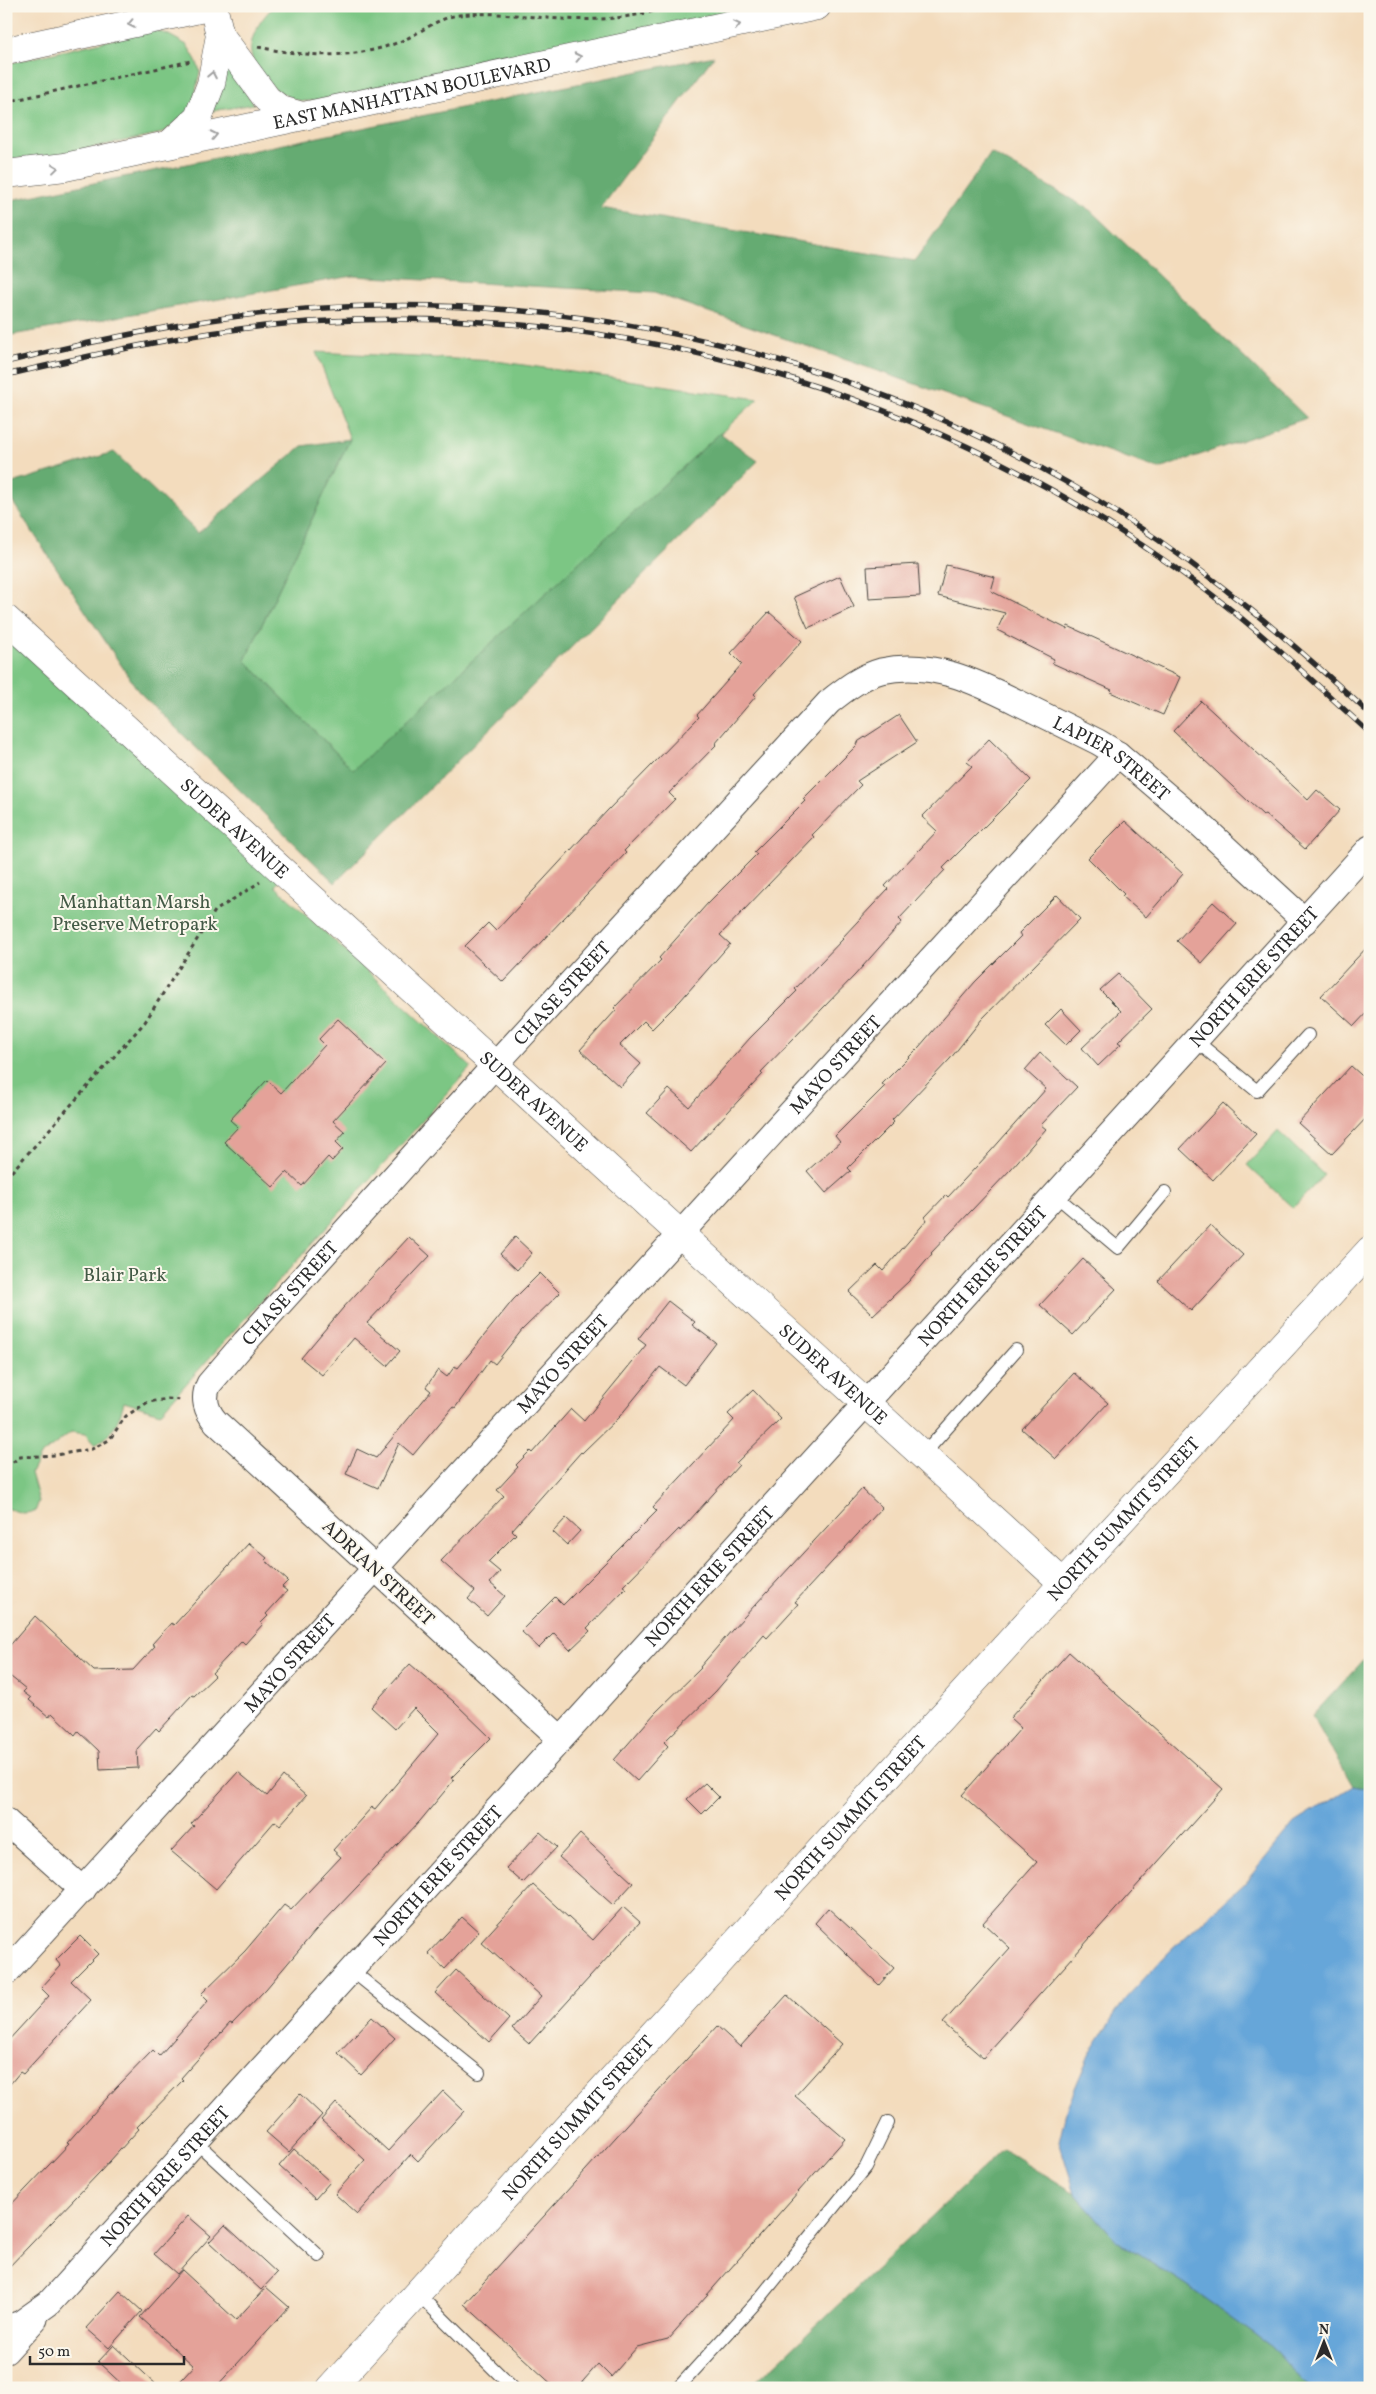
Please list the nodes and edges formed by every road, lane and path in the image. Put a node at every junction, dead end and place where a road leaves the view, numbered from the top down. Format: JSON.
{"nodes":[{"id":1,"x":213,"y":6,"type":"edge"},
{"id":2,"x":670,"y":6,"type":"edge"},
{"id":3,"x":817,"y":6,"type":"edge"},
{"id":4,"x":223,"y":47,"type":"junction"},
{"id":5,"x":6,"y":52,"type":"edge"},
{"id":6,"x":6,"y":102,"type":"edge"},
{"id":7,"x":302,"y":116,"type":"junction"},
{"id":8,"x":170,"y":144,"type":"junction"},
{"id":9,"x":6,"y":174,"type":"edge"},
{"id":10,"x":6,"y":619,"type":"edge"},
{"id":11,"x":880,"y":672,"type":"joint"},
{"id":12,"x":1118,"y":754,"type":"junction"},
{"id":13,"x":1370,"y":848,"type":"edge"},
{"id":14,"x":263,"y":880,"type":"dead end"},
{"id":15,"x":1305,"y":921,"type":"junction"},
{"id":16,"x":1308,"y":1035,"type":"dead end"},
{"id":17,"x":1196,"y":1040,"type":"junction"},
{"id":18,"x":496,"y":1065,"type":"junction"},
{"id":19,"x":6,"y":1178,"type":"edge"},
{"id":20,"x":1166,"y":1192,"type":"dead end"},
{"id":21,"x":1055,"y":1195,"type":"junction"},
{"id":22,"x":681,"y":1234,"type":"junction"},
{"id":23,"x":1370,"y":1250,"type":"edge"},
{"id":24,"x":1016,"y":1350,"type":"dead end"},
{"id":25,"x":205,"y":1401,"type":"junction"},
{"id":26,"x":865,"y":1402,"type":"junction"},
{"id":27,"x":923,"y":1455,"type":"junction"},
{"id":28,"x":6,"y":1466,"type":"edge"},
{"id":29,"x":375,"y":1569,"type":"junction"},
{"id":30,"x":1063,"y":1582,"type":"junction"},
{"id":31,"x":560,"y":1738,"type":"junction"},
{"id":32,"x":6,"y":1821,"type":"edge"},
{"id":33,"x":82,"y":1890,"type":"junction"},
{"id":34,"x":351,"y":1970,"type":"junction"},
{"id":35,"x":6,"y":1973,"type":"edge"},
{"id":36,"x":479,"y":2073,"type":"dead end"},
{"id":37,"x":888,"y":2122,"type":"dead end"},
{"id":38,"x":196,"y":2142,"type":"junction"},
{"id":39,"x":319,"y":2256,"type":"dead end"},
{"id":40,"x":417,"y":2293,"type":"junction"},
{"id":41,"x":50,"y":2303,"type":"junction"},
{"id":42,"x":6,"y":2328,"type":"edge"},
{"id":43,"x":6,"y":2351,"type":"edge"},
{"id":44,"x":331,"y":2388,"type":"edge"},
{"id":45,"x":513,"y":2388,"type":"edge"},
{"id":46,"x":678,"y":2388,"type":"edge"}],
"edges":[{"from":1,"to":4,"type":"street"},
{"from":1,"to":5,"type":"street","one_way":true},
{"from":2,"to":4,"type":"path"},
{"from":7,"to":3,"type":"street","name":"EAST MANHATTAN BOULEVARD","one_way":true},
{"from":4,"to":6,"type":"path"},
{"from":4,"to":7,"type":"street"},
{"from":8,"to":4,"type":"street","one_way":true},
{"from":8,"to":7,"type":"street","name":"EAST MANHATTAN BOULEVARD","one_way":true},
{"from":9,"to":8,"type":"street","name":"EAST MANHATTAN BOULEVARD","one_way":true},
{"from":10,"to":18,"type":"street","name":"SUDER AVENUE"},
{"from":11,"to":12,"type":"street","name":"LAPIER STREET"},
{"from":11,"to":18,"type":"street","name":"CHASE STREET"},
{"from":12,"to":15,"type":"street","name":"LAPIER STREET"},
{"from":12,"to":22,"type":"street","name":"MAYO STREET"},
{"from":13,"to":15,"type":"street","name":"NORTH ERIE STREET"},
{"from":14,"to":19,"type":"path"},
{"from":15,"to":17,"type":"street","name":"NORTH ERIE STREET"},
{"from":16,"to":17,"type":"lane"},
{"from":17,"to":21,"type":"street","name":"NORTH ERIE STREET"},
{"from":18,"to":22,"type":"street","name":"SUDER AVENUE"},
{"from":18,"to":25,"type":"street","name":"CHASE STREET"},
{"from":20,"to":21,"type":"lane"},
{"from":21,"to":26,"type":"street","name":"NORTH ERIE STREET"},
{"from":22,"to":26,"type":"street","name":"SUDER AVENUE"},
{"from":22,"to":29,"type":"street","name":"MAYO STREET"},
{"from":23,"to":30,"type":"street","name":"NORTH SUMMIT STREET"},
{"from":24,"to":27,"type":"lane"},
{"from":25,"to":28,"type":"path"},
{"from":25,"to":29,"type":"street","name":"ADRIAN STREET"},
{"from":26,"to":27,"type":"street","name":"SUDER AVENUE"},
{"from":26,"to":31,"type":"street","name":"NORTH ERIE STREET"},
{"from":27,"to":30,"type":"street","name":"SUDER AVENUE"},
{"from":29,"to":31,"type":"street","name":"ADRIAN STREET"},
{"from":29,"to":33,"type":"street","name":"MAYO STREET"},
{"from":30,"to":40,"type":"street","name":"NORTH SUMMIT STREET"},
{"from":31,"to":34,"type":"street","name":"NORTH ERIE STREET"},
{"from":32,"to":33,"type":"street"},
{"from":33,"to":35,"type":"street","name":"MAYO STREET"},
{"from":34,"to":36,"type":"lane"},
{"from":34,"to":38,"type":"street","name":"NORTH ERIE STREET"},
{"from":37,"to":46,"type":"lane"},
{"from":38,"to":39,"type":"lane"},
{"from":38,"to":41,"type":"street","name":"NORTH ERIE STREET"},
{"from":40,"to":44,"type":"street","name":"NORTH SUMMIT STREET"},
{"from":40,"to":45,"type":"lane"},
{"from":41,"to":42,"type":"street","name":"NORTH ERIE STREET"},
{"from":41,"to":43,"type":"street","name":"NORTH ERIE STREET"}]}
